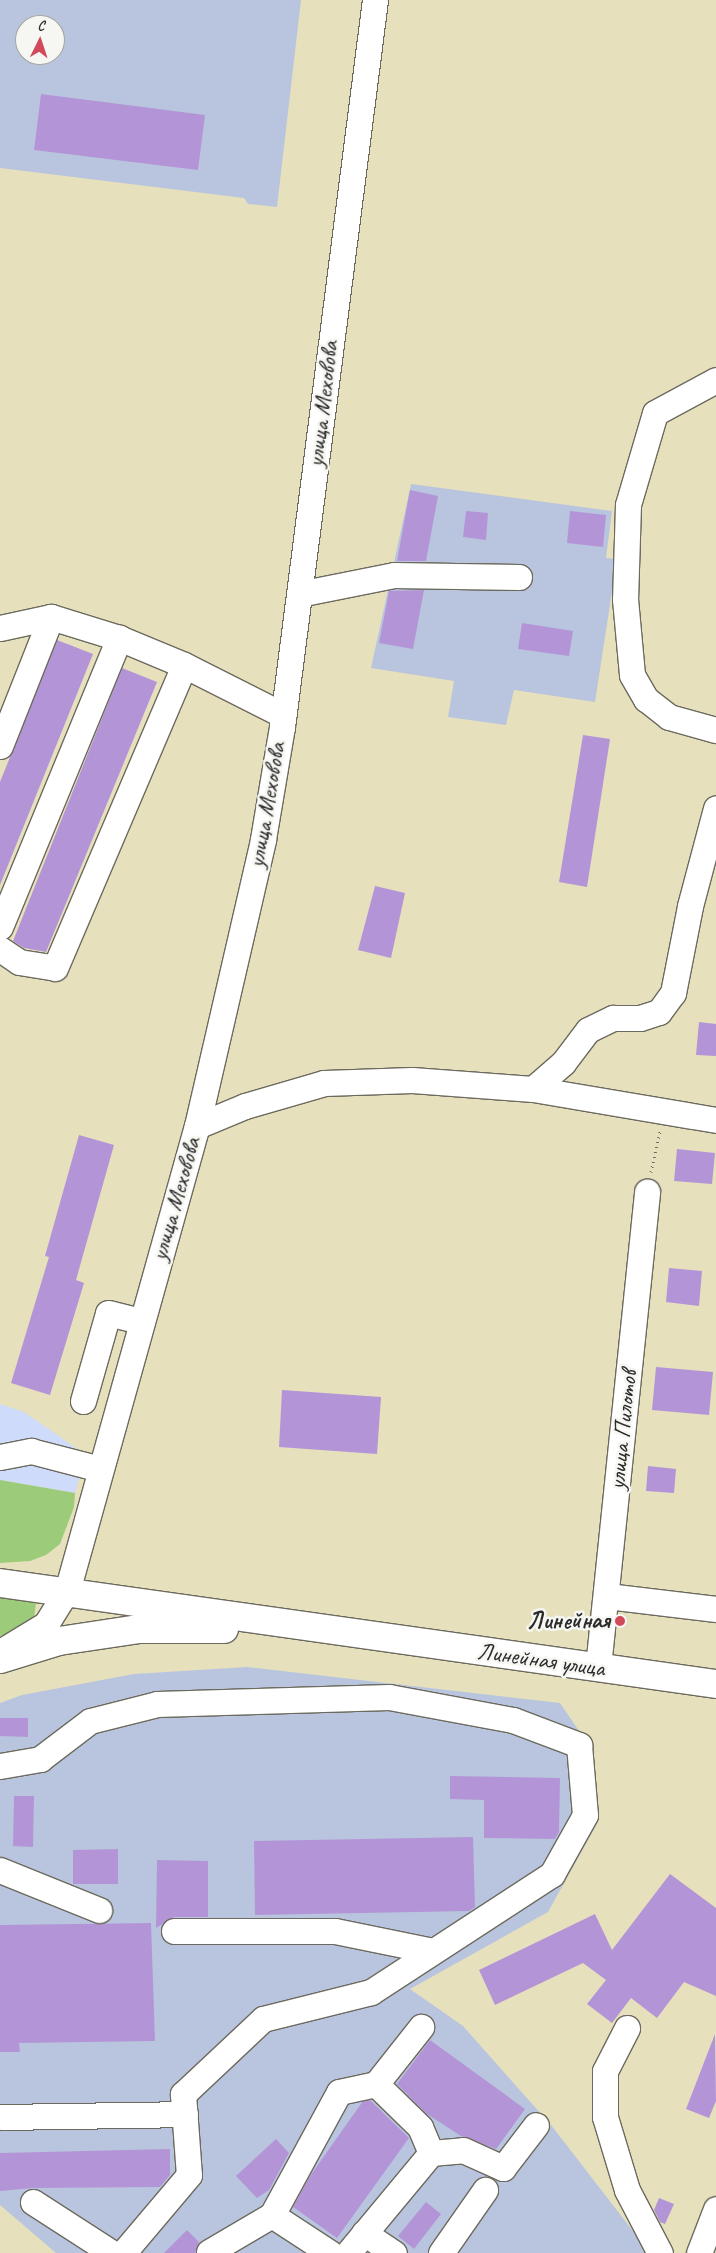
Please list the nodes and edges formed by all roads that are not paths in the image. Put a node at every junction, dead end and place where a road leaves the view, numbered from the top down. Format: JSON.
{"nodes":[{"id":1,"x":375,"y":0,"type":"edge"},
{"id":2,"x":716,"y":380,"type":"edge"},
{"id":3,"x":519,"y":577,"type":"dead end"},
{"id":4,"x":299,"y":594,"type":"junction"},
{"id":5,"x":51,"y":616,"type":"junction"},
{"id":6,"x":0,"y":628,"type":"edge"},
{"id":7,"x":119,"y":638,"type":"junction"},
{"id":8,"x":184,"y":666,"type":"junction"},
{"id":9,"x":283,"y":716,"type":"junction"},
{"id":10,"x":716,"y":730,"type":"edge"},
{"id":11,"x":0,"y":746,"type":"edge"},
{"id":12,"x":716,"y":808,"type":"edge"},
{"id":13,"x":0,"y":927,"type":"edge"},
{"id":14,"x":0,"y":949,"type":"edge"},
{"id":15,"x":533,"y":1089,"type":"junction"},
{"id":16,"x":716,"y":1120,"type":"edge"},
{"id":17,"x":197,"y":1126,"type":"junction"},
{"id":18,"x":647,"y":1192,"type":"road end"},
{"id":19,"x":141,"y":1321,"type":"junction"},
{"id":20,"x":83,"y":1401,"type":"dead end"},
{"id":21,"x":0,"y":1457,"type":"edge"},
{"id":22,"x":100,"y":1469,"type":"junction"},
{"id":23,"x":0,"y":1583,"type":"edge"},
{"id":24,"x":67,"y":1591,"type":"junction"},
{"id":25,"x":607,"y":1596,"type":"junction"},
{"id":26,"x":716,"y":1609,"type":"edge"},
{"id":27,"x":365,"y":1637,"type":"junction"},
{"id":28,"x":0,"y":1652,"type":"edge"},
{"id":29,"x":0,"y":1658,"type":"edge"},
{"id":30,"x":598,"y":1667,"type":"junction"},
{"id":31,"x":716,"y":1684,"type":"edge"},
{"id":32,"x":0,"y":1766,"type":"edge"},
{"id":33,"x":0,"y":1870,"type":"edge"},
{"id":34,"x":99,"y":1910,"type":"dead end"},
{"id":35,"x":174,"y":1931,"type":"dead end"},
{"id":36,"x":433,"y":1951,"type":"junction"},
{"id":37,"x":421,"y":2027,"type":"dead end"},
{"id":38,"x":627,"y":2028,"type":"dead end"},
{"id":39,"x":376,"y":2084,"type":"junction"},
{"id":40,"x":184,"y":2114,"type":"junction"},
{"id":41,"x":1,"y":2117,"type":"edge"},
{"id":42,"x":536,"y":2126,"type":"dead end"},
{"id":43,"x":431,"y":2153,"type":"junction"},
{"id":44,"x":485,"y":2190,"type":"dead end"},
{"id":45,"x":33,"y":2202,"type":"dead end"},
{"id":46,"x":716,"y":2209,"type":"edge"},
{"id":47,"x":272,"y":2215,"type":"junction"},
{"id":48,"x":364,"y":2233,"type":"junction"},
{"id":49,"x":209,"y":2252,"type":"edge"},
{"id":50,"x":112,"y":2253,"type":"edge"},
{"id":51,"x":123,"y":2253,"type":"edge"},
{"id":52,"x":330,"y":2253,"type":"edge"},
{"id":53,"x":348,"y":2253,"type":"edge"},
{"id":54,"x":394,"y":2253,"type":"edge"},
{"id":55,"x":441,"y":2253,"type":"edge"},
{"id":56,"x":660,"y":2253,"type":"edge"},
{"id":57,"x":699,"y":2253,"type":"edge"}],
"edges":[{"from":1,"to":4,"type":"street","name":"улица Меховова"},
{"from":2,"to":10,"type":"street"},
{"from":3,"to":4,"type":"street"},
{"from":4,"to":9,"type":"street","name":"улица Меховова"},
{"from":5,"to":6,"type":"street"},
{"from":5,"to":7,"type":"street"},
{"from":5,"to":11,"type":"street"},
{"from":7,"to":8,"type":"street"},
{"from":7,"to":13,"type":"street"},
{"from":8,"to":9,"type":"street"},
{"from":8,"to":14,"type":"street"},
{"from":9,"to":17,"type":"street","name":"улица Меховова"},
{"from":12,"to":15,"type":"street"},
{"from":15,"to":16,"type":"street"},
{"from":15,"to":17,"type":"street"},
{"from":17,"to":19,"type":"street","name":"улица Меховова"},
{"from":18,"to":25,"type":"street","name":"улица Пилотов"},
{"from":19,"to":20,"type":"street"},
{"from":19,"to":22,"type":"street","name":"улица Меховова"},
{"from":21,"to":22,"type":"street"},
{"from":22,"to":24,"type":"street","name":"улица Меховова"},
{"from":23,"to":24,"type":"main road"},
{"from":24,"to":27,"type":"main road"},
{"from":24,"to":28,"type":"street","name":"улица Меховова"},
{"from":25,"to":26,"type":"street"},
{"from":25,"to":30,"type":"street","name":"улица Пилотов"},
{"from":27,"to":29,"type":"main road"},
{"from":27,"to":30,"type":"main road","name":"Линейная улица"},
{"from":30,"to":31,"type":"main road","name":"Линейная улица"},
{"from":32,"to":36,"type":"street"},
{"from":33,"to":34,"type":"street"},
{"from":35,"to":36,"type":"street"},
{"from":36,"to":40,"type":"street"},
{"from":37,"to":39,"type":"street"},
{"from":38,"to":56,"type":"street"},
{"from":39,"to":43,"type":"street"},
{"from":39,"to":47,"type":"street"},
{"from":40,"to":41,"type":"street"},
{"from":40,"to":51,"type":"street"},
{"from":42,"to":43,"type":"street"},
{"from":43,"to":48,"type":"street"},
{"from":44,"to":55,"type":"street"},
{"from":45,"to":50,"type":"street"},
{"from":46,"to":57,"type":"street"},
{"from":47,"to":49,"type":"street"},
{"from":47,"to":52,"type":"street"},
{"from":48,"to":53,"type":"street"},
{"from":48,"to":54,"type":"street"}]}
